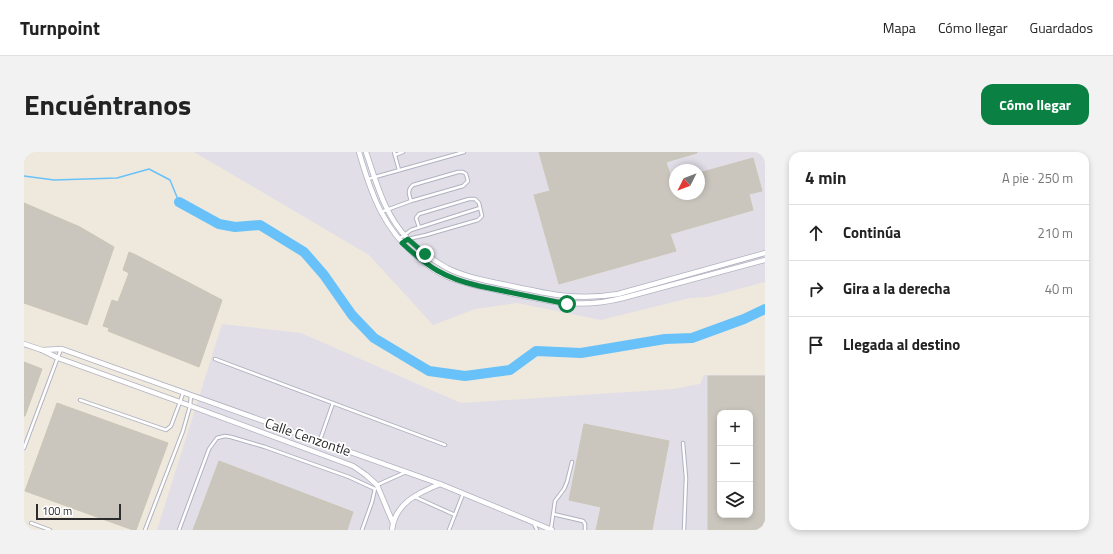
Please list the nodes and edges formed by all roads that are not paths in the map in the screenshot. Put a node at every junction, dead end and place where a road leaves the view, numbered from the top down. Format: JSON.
{"nodes":[{"id":1,"x":359,"y":152,"type":"edge"},
{"id":2,"x":366,"y":152,"type":"edge"},
{"id":3,"x":403,"y":152,"type":"edge"},
{"id":4,"x":464,"y":152,"type":"edge"},
{"id":5,"x":394,"y":153,"type":"edge"},
{"id":6,"x":399,"y":170,"type":"junction"},
{"id":7,"x":375,"y":177,"type":"junction"},
{"id":8,"x":368,"y":179,"type":"junction"},
{"id":9,"x":411,"y":201,"type":"junction"},
{"id":10,"x":480,"y":208,"type":"junction"},
{"id":11,"x":388,"y":210,"type":"junction"},
{"id":12,"x":381,"y":213,"type":"junction"},
{"id":13,"x":419,"y":227,"type":"junction"},
{"id":14,"x":404,"y":234,"type":"junction"},
{"id":15,"x":408,"y":239,"type":"junction"},
{"id":16,"x":400,"y":241,"type":"junction"},
{"id":17,"x":765,"y":253,"type":"edge"},
{"id":18,"x":765,"y":260,"type":"edge"},
{"id":19,"x":24,"y":344,"type":"edge"},
{"id":20,"x":62,"y":349,"type":"junction"},
{"id":21,"x":42,"y":350,"type":"junction"},
{"id":22,"x":58,"y":358,"type":"junction"},
{"id":23,"x":215,"y":359,"type":"dead end"},
{"id":24,"x":182,"y":393,"type":"junction"},
{"id":25,"x":191,"y":395,"type":"junction"},
{"id":26,"x":80,"y":400,"type":"dead end"},
{"id":27,"x":180,"y":402,"type":"junction"},
{"id":28,"x":334,"y":403,"type":"junction"},
{"id":29,"x":190,"y":406,"type":"junction"},
{"id":30,"x":320,"y":440,"type":"junction"},
{"id":31,"x":683,"y":443,"type":"dead end"},
{"id":32,"x":445,"y":445,"type":"dead end"},
{"id":33,"x":24,"y":448,"type":"edge"},
{"id":34,"x":572,"y":462,"type":"dead end"},
{"id":35,"x":406,"y":472,"type":"junction"},
{"id":36,"x":440,"y":484,"type":"junction"},
{"id":37,"x":376,"y":487,"type":"junction"},
{"id":38,"x":464,"y":494,"type":"junction"},
{"id":39,"x":414,"y":496,"type":"junction"},
{"id":40,"x":553,"y":514,"type":"junction"},
{"id":41,"x":455,"y":515,"type":"junction"},
{"id":42,"x":532,"y":522,"type":"junction"},
{"id":43,"x":32,"y":523,"type":"dead end"},
{"id":44,"x":393,"y":523,"type":"junction"},
{"id":45,"x":50,"y":530,"type":"edge"},
{"id":46,"x":145,"y":530,"type":"edge"},
{"id":47,"x":179,"y":530,"type":"edge"},
{"id":48,"x":362,"y":530,"type":"edge"},
{"id":49,"x":392,"y":530,"type":"edge"},
{"id":50,"x":449,"y":530,"type":"edge"},
{"id":51,"x":537,"y":530,"type":"edge"},
{"id":52,"x":551,"y":530,"type":"edge"},
{"id":53,"x":585,"y":530,"type":"edge"},
{"id":54,"x":684,"y":530,"type":"edge"}],
"edges":[{"from":1,"to":8,"type":"street"},
{"from":2,"to":7,"type":"street"},
{"from":3,"to":5,"type":"lane"},
{"from":4,"to":6,"type":"lane"},
{"from":5,"to":6,"type":"lane"},
{"from":6,"to":7,"type":"lane"},
{"from":7,"to":8,"type":"lane"},
{"from":7,"to":11,"type":"street"},
{"from":8,"to":12,"type":"street"},
{"from":9,"to":9,"type":"lane"},
{"from":9,"to":11,"type":"lane"},
{"from":10,"to":13,"type":"lane"},
{"from":10,"to":13,"type":"lane"},
{"from":10,"to":15,"type":"lane"},
{"from":11,"to":12,"type":"lane"},
{"from":11,"to":14,"type":"street"},
{"from":12,"to":16,"type":"street"},
{"from":13,"to":14,"type":"lane"},
{"from":14,"to":15,"type":"street"},
{"from":14,"to":16,"type":"lane"},
{"from":15,"to":16,"type":"lane"},
{"from":15,"to":17,"type":"street"},
{"from":16,"to":18,"type":"street"},
{"from":19,"to":21,"type":"street"},
{"from":20,"to":21,"type":"street"},
{"from":20,"to":22,"type":"lane"},
{"from":20,"to":24,"type":"street","name":"Calle Cenzontle"},
{"from":21,"to":22,"type":"street","name":"Calle Cenzontle"},
{"from":22,"to":27,"type":"street","name":"Calle Cenzontle"},
{"from":22,"to":33,"type":"lane"},
{"from":23,"to":28,"type":"lane"},
{"from":24,"to":25,"type":"street","name":"Calle Cenzontle"},
{"from":24,"to":27,"type":"lane"},
{"from":25,"to":29,"type":"lane"},
{"from":25,"to":30,"type":"street","name":"Calle Cenzontle"},
{"from":26,"to":27,"type":"lane"},
{"from":27,"to":29,"type":"street","name":"Calle Cenzontle"},
{"from":28,"to":30,"type":"lane"},
{"from":28,"to":32,"type":"lane"},
{"from":29,"to":37,"type":"street","name":"Calle Cenzontle"},
{"from":29,"to":46,"type":"lane"},
{"from":30,"to":35,"type":"street","name":"Calle Cenzontle"},
{"from":31,"to":54,"type":"lane"},
{"from":34,"to":40,"type":"lane"},
{"from":35,"to":36,"type":"street","name":"Calle Cenzontle"},
{"from":35,"to":37,"type":"lane"},
{"from":36,"to":38,"type":"street","name":"Calle Cenzontle"},
{"from":36,"to":39,"type":"street"},
{"from":37,"to":44,"type":"street","name":"Calle Cenzontle"},
{"from":37,"to":47,"type":"lane"},
{"from":37,"to":48,"type":"lane"},
{"from":38,"to":41,"type":"lane"},
{"from":38,"to":42,"type":"street","name":"Calle Cenzontle"},
{"from":39,"to":41,"type":"lane"},
{"from":39,"to":44,"type":"street"},
{"from":40,"to":52,"type":"lane"},
{"from":40,"to":53,"type":"lane"},
{"from":41,"to":50,"type":"lane"},
{"from":42,"to":51,"type":"lane"},
{"from":42,"to":52,"type":"street","name":"Calle Cenzontle"},
{"from":43,"to":45,"type":"lane"},
{"from":44,"to":49,"type":"street"}]}
